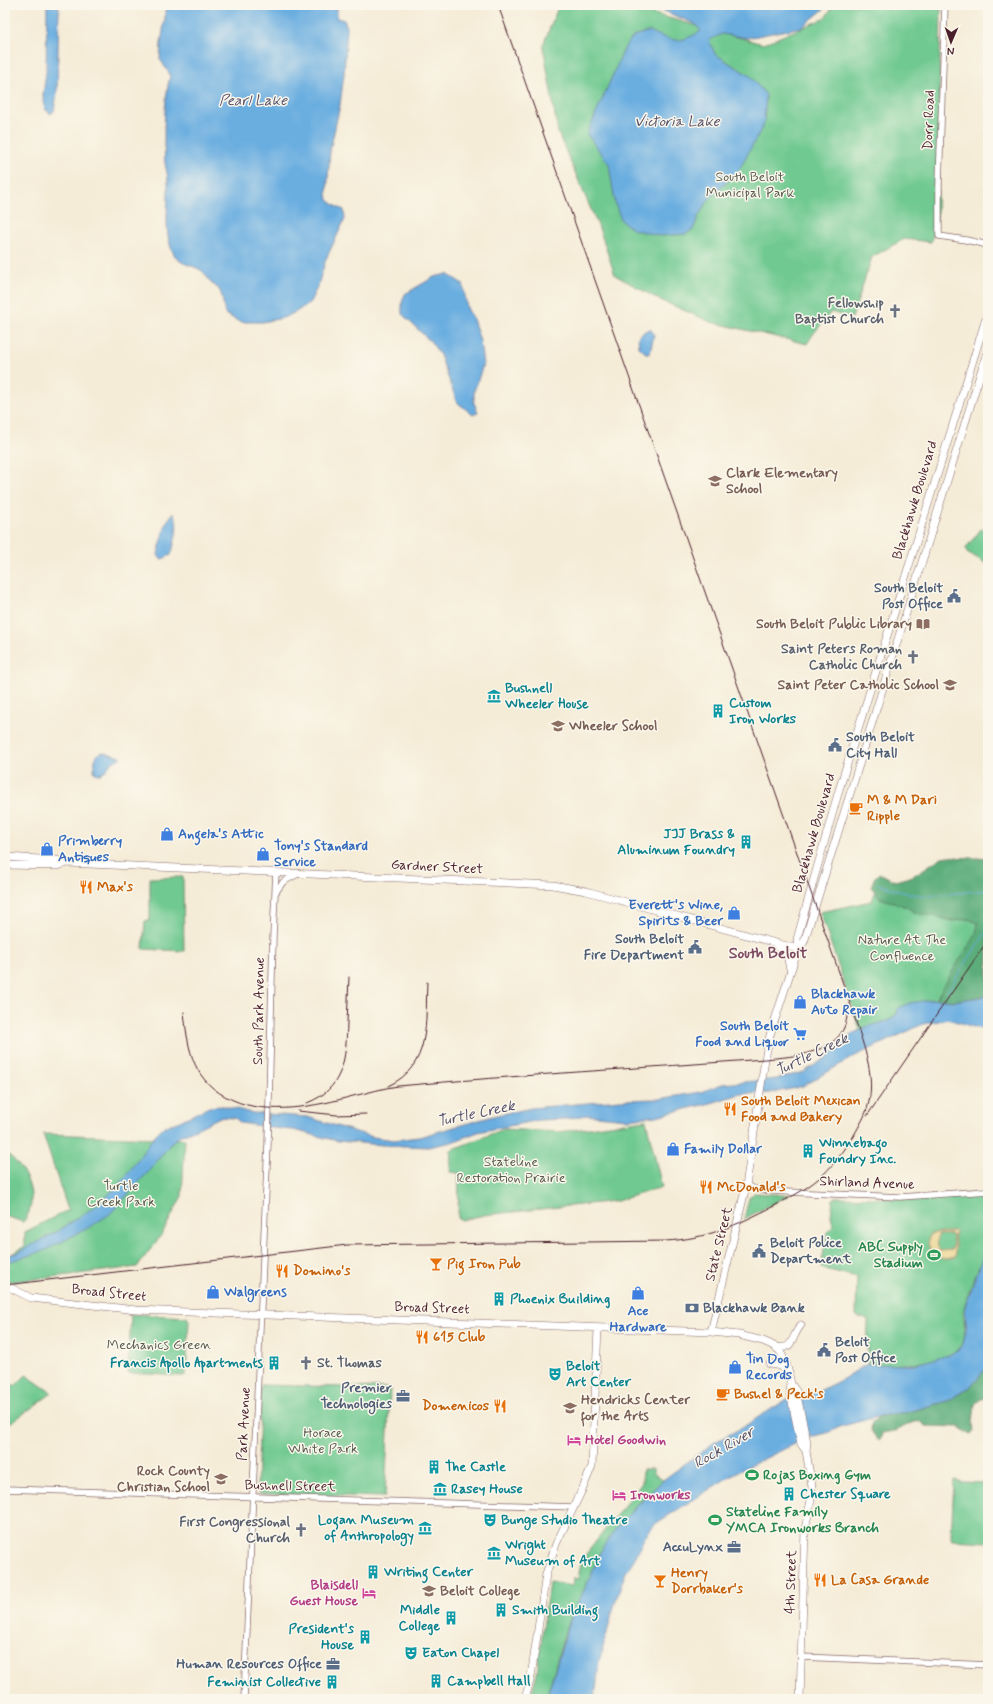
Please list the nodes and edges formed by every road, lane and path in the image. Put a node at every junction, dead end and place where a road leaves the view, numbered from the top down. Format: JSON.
{"nodes":[{"id":1,"x":945,"y":5,"type":"edge"},
{"id":2,"x":988,"y":245,"type":"edge"},
{"id":3,"x":988,"y":312,"type":"edge"},
{"id":4,"x":988,"y":349,"type":"edge"},
{"id":5,"x":5,"y":856,"type":"edge"},
{"id":6,"x":67,"y":863,"type":"junction"},
{"id":7,"x":5,"y":865,"type":"edge"},
{"id":8,"x":276,"y":872,"type":"junction"},
{"id":9,"x":299,"y":874,"type":"junction"},
{"id":10,"x":275,"y":894,"type":"junction"},
{"id":11,"x":775,"y":943,"type":"junction"},
{"id":12,"x":798,"y":949,"type":"junction"},
{"id":13,"x":790,"y":971,"type":"junction"},
{"id":14,"x":268,"y":1149,"type":"joint"},
{"id":15,"x":751,"y":1161,"type":"joint"},
{"id":16,"x":746,"y":1186,"type":"junction"},
{"id":17,"x":986,"y":1191,"type":"edge"},
{"id":18,"x":5,"y":1286,"type":"edge"},
{"id":19,"x":261,"y":1315,"type":"junction"},
{"id":20,"x":801,"y":1325,"type":"dead end"},
{"id":21,"x":598,"y":1328,"type":"junction"},
{"id":22,"x":711,"y":1332,"type":"junction"},
{"id":23,"x":774,"y":1346,"type":"junction"},
{"id":24,"x":770,"y":1364,"type":"dead end"},
{"id":25,"x":789,"y":1374,"type":"junction"},
{"id":26,"x":5,"y":1489,"type":"edge"},
{"id":27,"x":252,"y":1497,"type":"junction"},
{"id":28,"x":574,"y":1507,"type":"junction"},
{"id":29,"x":801,"y":1657,"type":"junction"},
{"id":30,"x":988,"y":1665,"type":"edge"},
{"id":31,"x":244,"y":1699,"type":"edge"},
{"id":32,"x":525,"y":1699,"type":"edge"},
{"id":33,"x":800,"y":1699,"type":"edge"}],
"edges":[{"from":1,"to":2,"type":"street","name":"Dorr Road"},
{"from":3,"to":12,"type":"main road","name":"Blackhawk Boulevard"},
{"from":4,"to":12,"type":"main road","name":"Blackhawk Boulevard"},
{"from":5,"to":6,"type":"main road","name":"Gardner Street"},
{"from":6,"to":7,"type":"main road","name":"Gardner Street"},
{"from":6,"to":8,"type":"main road","name":"Gardner Street"},
{"from":8,"to":9,"type":"main road","name":"Gardner Street"},
{"from":8,"to":10,"type":"street","name":"South Park Avenue"},
{"from":9,"to":10,"type":"street"},
{"from":9,"to":11,"type":"main road","name":"Gardner Street"},
{"from":10,"to":14,"type":"street","name":"South Park Avenue"},
{"from":11,"to":12,"type":"main road","name":"Gardner Street"},
{"from":11,"to":13,"type":"main road"},
{"from":12,"to":13,"type":"main road","name":"Blackhawk Boulevard"},
{"from":13,"to":15,"type":"main road","name":"Blackhawk Boulevard"},
{"from":14,"to":19,"type":"street","name":"Park Avenue"},
{"from":15,"to":16,"type":"main road","name":"State Street"},
{"from":16,"to":17,"type":"street","name":"Shirland Avenue"},
{"from":16,"to":22,"type":"main road","name":"State Street"},
{"from":18,"to":19,"type":"main road","name":"Broad Street"},
{"from":19,"to":21,"type":"main road","name":"Broad Street"},
{"from":19,"to":27,"type":"street","name":"Park Avenue"},
{"from":20,"to":23,"type":"main road"},
{"from":21,"to":22,"type":"main road","name":"Broad Street"},
{"from":21,"to":28,"type":"main road"},
{"from":22,"to":23,"type":"main road","name":"Broad Street"},
{"from":23,"to":25,"type":"main road"},
{"from":24,"to":25,"type":"main road"},
{"from":25,"to":29,"type":"main road","name":"4th Street"},
{"from":26,"to":27,"type":"street","name":"Bushnell Street"},
{"from":27,"to":28,"type":"street","name":"Bushnell Street"},
{"from":27,"to":31,"type":"street","name":"Park Avenue"},
{"from":28,"to":32,"type":"main road"},
{"from":29,"to":30,"type":"street"},
{"from":29,"to":33,"type":"main road","name":"4th Street"}]}
